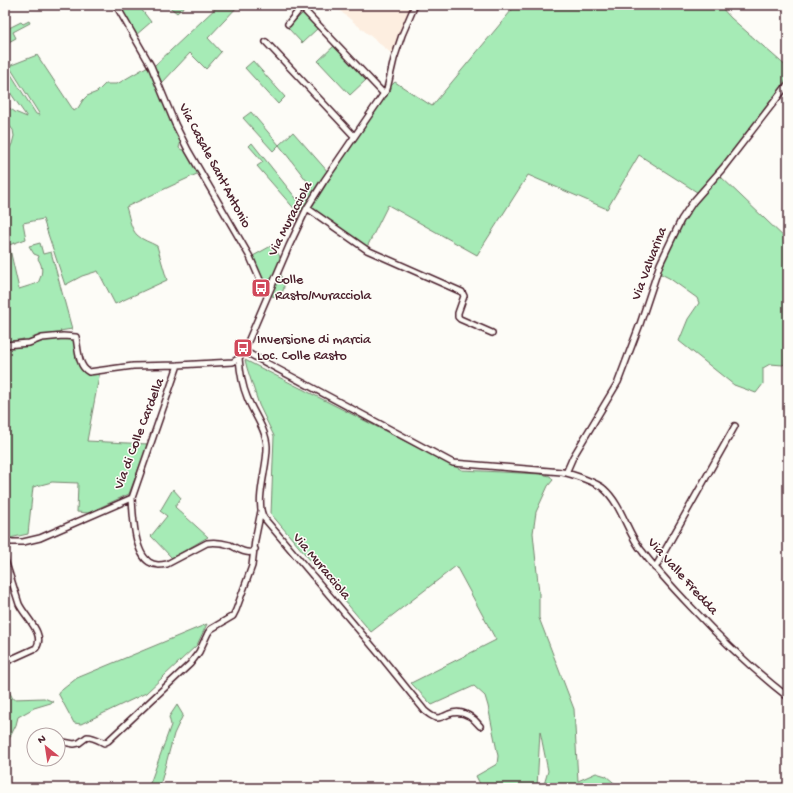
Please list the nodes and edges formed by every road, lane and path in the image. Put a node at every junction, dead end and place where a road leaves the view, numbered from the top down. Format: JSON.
{"nodes":[{"id":1,"x":116,"y":5,"type":"edge"},
{"id":2,"x":414,"y":5,"type":"edge"},
{"id":3,"x":288,"y":24,"type":"dead end"},
{"id":4,"x":266,"y":42,"type":"dead end"},
{"id":5,"x":788,"y":84,"type":"edge"},
{"id":6,"x":384,"y":94,"type":"junction"},
{"id":7,"x":354,"y":136,"type":"junction"},
{"id":8,"x":307,"y":208,"type":"junction"},
{"id":9,"x":267,"y":296,"type":"junction"},
{"id":10,"x":492,"y":333,"type":"dead end"},
{"id":11,"x":5,"y":345,"type":"edge"},
{"id":12,"x":244,"y":351,"type":"junction"},
{"id":13,"x":239,"y":358,"type":"junction"},
{"id":14,"x":178,"y":365,"type":"junction"},
{"id":15,"x":735,"y":426,"type":"dead end"},
{"id":16,"x":566,"y":473,"type":"junction"},
{"id":17,"x":132,"y":498,"type":"junction"},
{"id":18,"x":261,"y":510,"type":"junction"},
{"id":19,"x":5,"y":542,"type":"edge"},
{"id":20,"x":255,"y":549,"type":"junction"},
{"id":21,"x":5,"y":560,"type":"edge"},
{"id":22,"x":656,"y":568,"type":"junction"},
{"id":23,"x":5,"y":662,"type":"edge"},
{"id":24,"x":788,"y":697,"type":"edge"},
{"id":25,"x":480,"y":726,"type":"dead end"},
{"id":26,"x":66,"y":743,"type":"edge"}],
"edges":[{"from":1,"to":9,"type":"street","name":"Via Casale Sant'Antonio"},
{"from":2,"to":6,"type":"street","name":"Via Muracciola"},
{"from":3,"to":6,"type":"street"},
{"from":4,"to":7,"type":"street"},
{"from":5,"to":16,"type":"street","name":"Via Valvarina"},
{"from":6,"to":7,"type":"street","name":"Via Muracciola"},
{"from":7,"to":8,"type":"street","name":"Via Muracciola"},
{"from":8,"to":9,"type":"street","name":"Via Muracciola"},
{"from":8,"to":10,"type":"street"},
{"from":9,"to":12,"type":"street","name":"Via Muracciola"},
{"from":11,"to":14,"type":"street"},
{"from":12,"to":13,"type":"street","name":"Via Muracciola"},
{"from":12,"to":16,"type":"street","name":"Via Valle Fredda"},
{"from":13,"to":14,"type":"street"},
{"from":13,"to":18,"type":"street"},
{"from":14,"to":17,"type":"street","name":"Via di Colle Cardella"},
{"from":15,"to":22,"type":"street"},
{"from":16,"to":22,"type":"street","name":"Via Valle Fredda"},
{"from":17,"to":19,"type":"street","name":"Via di Colle Cardella"},
{"from":17,"to":20,"type":"street"},
{"from":18,"to":20,"type":"street"},
{"from":18,"to":25,"type":"street","name":"Via Muracciola"},
{"from":20,"to":26,"type":"street"},
{"from":21,"to":23,"type":"street"},
{"from":22,"to":24,"type":"street","name":"Via Valle Fredda"}]}
